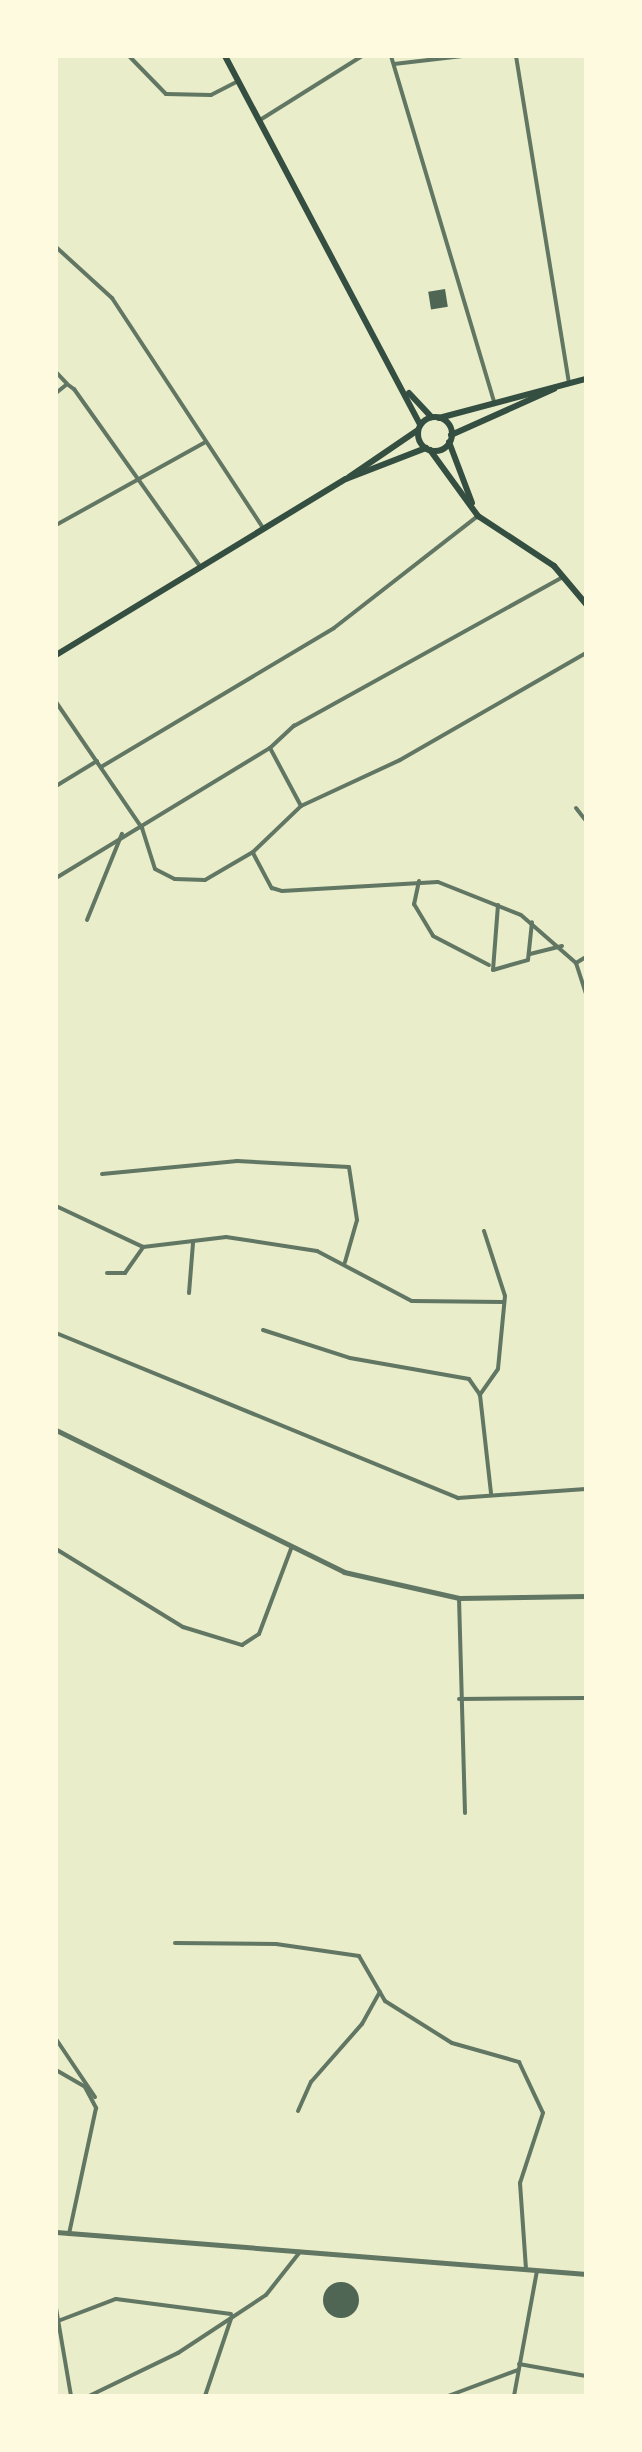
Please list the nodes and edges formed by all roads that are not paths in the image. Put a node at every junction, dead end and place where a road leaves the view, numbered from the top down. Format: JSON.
{"nodes":[{"id":1,"x":129,"y":56,"type":"edge"},
{"id":2,"x":225,"y":56,"type":"edge"},
{"id":3,"x":362,"y":56,"type":"edge"},
{"id":4,"x":391,"y":56,"type":"edge"},
{"id":5,"x":463,"y":56,"type":"edge"},
{"id":6,"x":516,"y":56,"type":"edge"},
{"id":7,"x":394,"y":64,"type":"junction"},
{"id":8,"x":239,"y":81,"type":"junction"},
{"id":9,"x":260,"y":120,"type":"junction"},
{"id":10,"x":56,"y":247,"type":"edge"},
{"id":11,"x":56,"y":372,"type":"edge"},
{"id":12,"x":586,"y":379,"type":"edge"},
{"id":13,"x":569,"y":383,"type":"junction"},
{"id":14,"x":67,"y":384,"type":"junction"},
{"id":15,"x":559,"y":385,"type":"junction"},
{"id":16,"x":406,"y":391,"type":"junction"},
{"id":17,"x":56,"y":393,"type":"edge"},
{"id":18,"x":494,"y":401,"type":"junction"},
{"id":19,"x":435,"y":418,"type":"junction"},
{"id":20,"x":419,"y":427,"type":"junction"},
{"id":21,"x":450,"y":438,"type":"junction"},
{"id":22,"x":206,"y":442,"type":"junction"},
{"id":23,"x":428,"y":449,"type":"junction"},
{"id":24,"x":346,"y":479,"type":"junction"},
{"id":25,"x":140,"y":480,"type":"junction"},
{"id":26,"x":476,"y":513,"type":"junction"},
{"id":27,"x":56,"y":525,"type":"edge"},
{"id":28,"x":263,"y":528,"type":"junction"},
{"id":29,"x":201,"y":568,"type":"junction"},
{"id":30,"x":564,"y":576,"type":"junction"},
{"id":31,"x":586,"y":604,"type":"edge"},
{"id":32,"x":586,"y":653,"type":"edge"},
{"id":33,"x":56,"y":655,"type":"edge"},
{"id":34,"x":56,"y":702,"type":"edge"},
{"id":35,"x":270,"y":748,"type":"junction"},
{"id":36,"x":97,"y":761,"type":"junction"},
{"id":37,"x":101,"y":767,"type":"junction"},
{"id":38,"x":56,"y":786,"type":"edge"},
{"id":39,"x":301,"y":806,"type":"junction"},
{"id":40,"x":576,"y":808,"type":"dead end"},
{"id":41,"x":586,"y":821,"type":"edge"},
{"id":42,"x":138,"y":822,"type":"junction"},
{"id":43,"x":124,"y":831,"type":"junction"},
{"id":44,"x":253,"y":852,"type":"junction"},
{"id":45,"x":56,"y":878,"type":"edge"},
{"id":46,"x":419,"y":881,"type":"junction"},
{"id":47,"x":498,"y":905,"type":"junction"},
{"id":48,"x":87,"y":920,"type":"dead end"},
{"id":49,"x":532,"y":922,"type":"junction"},
{"id":50,"x":562,"y":946,"type":"junction"},
{"id":51,"x":530,"y":954,"type":"junction"},
{"id":52,"x":586,"y":957,"type":"edge"},
{"id":53,"x":576,"y":963,"type":"junction"},
{"id":54,"x":489,"y":965,"type":"junction"},
{"id":55,"x":586,"y":993,"type":"edge"},
{"id":56,"x":102,"y":1174,"type":"dead end"},
{"id":57,"x":56,"y":1206,"type":"edge"},
{"id":58,"x":484,"y":1231,"type":"dead end"},
{"id":59,"x":193,"y":1243,"type":"junction"},
{"id":60,"x":143,"y":1247,"type":"junction"},
{"id":61,"x":345,"y":1262,"type":"junction"},
{"id":62,"x":107,"y":1273,"type":"dead end"},
{"id":63,"x":189,"y":1293,"type":"dead end"},
{"id":64,"x":503,"y":1302,"type":"junction"},
{"id":65,"x":263,"y":1330,"type":"dead end"},
{"id":66,"x":56,"y":1333,"type":"edge"},
{"id":67,"x":480,"y":1395,"type":"junction"},
{"id":68,"x":56,"y":1430,"type":"edge"},
{"id":69,"x":586,"y":1489,"type":"edge"},
{"id":70,"x":491,"y":1493,"type":"junction"},
{"id":71,"x":56,"y":1549,"type":"edge"},
{"id":72,"x":291,"y":1549,"type":"junction"},
{"id":73,"x":586,"y":1596,"type":"edge"},
{"id":74,"x":459,"y":1598,"type":"junction"},
{"id":75,"x":586,"y":1698,"type":"edge"},
{"id":76,"x":459,"y":1699,"type":"junction"},
{"id":77,"x":465,"y":1813,"type":"dead end"},
{"id":78,"x":175,"y":1943,"type":"dead end"},
{"id":79,"x":56,"y":1959,"type":"edge"},
{"id":80,"x":380,"y":1992,"type":"junction"},
{"id":81,"x":56,"y":2020,"type":"edge"},
{"id":82,"x":56,"y":2039,"type":"edge"},
{"id":83,"x":56,"y":2070,"type":"edge"},
{"id":84,"x":96,"y":2108,"type":"junction"},
{"id":85,"x":298,"y":2111,"type":"dead end"},
{"id":86,"x":56,"y":2232,"type":"edge"},
{"id":87,"x":69,"y":2234,"type":"junction"},
{"id":88,"x":300,"y":2252,"type":"junction"},
{"id":89,"x":526,"y":2270,"type":"junction"},
{"id":90,"x":537,"y":2271,"type":"junction"},
{"id":91,"x":586,"y":2274,"type":"edge"},
{"id":92,"x":56,"y":2308,"type":"edge"},
{"id":93,"x":233,"y":2314,"type":"junction"},
{"id":94,"x":58,"y":2321,"type":"junction"},
{"id":95,"x":58,"y":2333,"type":"edge"},
{"id":96,"x":519,"y":2367,"type":"junction"},
{"id":97,"x":586,"y":2376,"type":"edge"},
{"id":98,"x":71,"y":2396,"type":"edge"},
{"id":99,"x":89,"y":2396,"type":"edge"},
{"id":100,"x":205,"y":2396,"type":"edge"},
{"id":101,"x":448,"y":2396,"type":"edge"},
{"id":102,"x":514,"y":2396,"type":"edge"}],
"edges":[{"from":1,"to":8,"type":"street"},
{"from":2,"to":8,"type":"main road"},
{"from":3,"to":9,"type":"street"},
{"from":4,"to":7,"type":"street"},
{"from":5,"to":7,"type":"street"},
{"from":6,"to":13,"type":"street"},
{"from":7,"to":18,"type":"street"},
{"from":8,"to":9,"type":"main road"},
{"from":9,"to":16,"type":"main road"},
{"from":10,"to":22,"type":"street"},
{"from":11,"to":14,"type":"street"},
{"from":12,"to":13,"type":"main road"},
{"from":13,"to":15,"type":"main road"},
{"from":14,"to":17,"type":"street"},
{"from":14,"to":25,"type":"street"},
{"from":15,"to":18,"type":"main road"},
{"from":15,"to":21,"type":"main road"},
{"from":16,"to":19,"type":"main road"},
{"from":16,"to":20,"type":"main road"},
{"from":18,"to":19,"type":"main road"},
{"from":19,"to":20,"type":"main road"},
{"from":19,"to":21,"type":"main road"},
{"from":20,"to":23,"type":"main road"},
{"from":20,"to":24,"type":"main road"},
{"from":21,"to":23,"type":"main road"},
{"from":21,"to":26,"type":"main road"},
{"from":22,"to":25,"type":"street"},
{"from":22,"to":28,"type":"street"},
{"from":23,"to":24,"type":"main road"},
{"from":23,"to":26,"type":"main road"},
{"from":24,"to":28,"type":"main road"},
{"from":25,"to":27,"type":"street"},
{"from":25,"to":29,"type":"street"},
{"from":26,"to":30,"type":"main road"},
{"from":26,"to":37,"type":"street"},
{"from":28,"to":29,"type":"main road"},
{"from":29,"to":33,"type":"main road"},
{"from":30,"to":31,"type":"main road"},
{"from":30,"to":35,"type":"street"},
{"from":32,"to":39,"type":"street"},
{"from":34,"to":36,"type":"street"},
{"from":35,"to":39,"type":"street"},
{"from":35,"to":42,"type":"street"},
{"from":36,"to":37,"type":"street"},
{"from":36,"to":38,"type":"street"},
{"from":37,"to":42,"type":"street"},
{"from":39,"to":44,"type":"street"},
{"from":40,"to":41,"type":"street"},
{"from":42,"to":43,"type":"street"},
{"from":42,"to":44,"type":"street"},
{"from":43,"to":45,"type":"street"},
{"from":43,"to":48,"type":"street"},
{"from":44,"to":46,"type":"street"},
{"from":46,"to":47,"type":"street"},
{"from":46,"to":54,"type":"street"},
{"from":47,"to":49,"type":"street"},
{"from":47,"to":54,"type":"street"},
{"from":49,"to":50,"type":"street"},
{"from":49,"to":51,"type":"street"},
{"from":50,"to":51,"type":"street"},
{"from":50,"to":53,"type":"street"},
{"from":51,"to":54,"type":"street"},
{"from":52,"to":53,"type":"street"},
{"from":53,"to":55,"type":"street"},
{"from":56,"to":61,"type":"street"},
{"from":57,"to":60,"type":"street"},
{"from":58,"to":64,"type":"street"},
{"from":59,"to":60,"type":"street"},
{"from":59,"to":61,"type":"street"},
{"from":59,"to":63,"type":"street"},
{"from":60,"to":62,"type":"street"},
{"from":61,"to":64,"type":"street"},
{"from":64,"to":67,"type":"street"},
{"from":65,"to":67,"type":"street"},
{"from":66,"to":70,"type":"street"},
{"from":67,"to":70,"type":"street"},
{"from":68,"to":72,"type":"street"},
{"from":69,"to":70,"type":"street"},
{"from":71,"to":72,"type":"street"},
{"from":72,"to":74,"type":"street"},
{"from":73,"to":74,"type":"street"},
{"from":74,"to":76,"type":"street"},
{"from":75,"to":76,"type":"street"},
{"from":76,"to":77,"type":"street"},
{"from":78,"to":80,"type":"street"},
{"from":79,"to":81,"type":"street"},
{"from":80,"to":85,"type":"street"},
{"from":80,"to":89,"type":"street"},
{"from":82,"to":84,"type":"street"},
{"from":83,"to":84,"type":"street"},
{"from":84,"to":87,"type":"street"},
{"from":86,"to":87,"type":"street"},
{"from":87,"to":88,"type":"street"},
{"from":88,"to":89,"type":"street"},
{"from":88,"to":93,"type":"street"},
{"from":89,"to":90,"type":"street"},
{"from":90,"to":91,"type":"street"},
{"from":90,"to":96,"type":"street"},
{"from":92,"to":94,"type":"street"},
{"from":93,"to":94,"type":"street"},
{"from":93,"to":99,"type":"street"},
{"from":93,"to":100,"type":"street"},
{"from":94,"to":95,"type":"street"},
{"from":95,"to":98,"type":"street"},
{"from":96,"to":97,"type":"street"},
{"from":96,"to":101,"type":"street"},
{"from":96,"to":102,"type":"street"}]}
